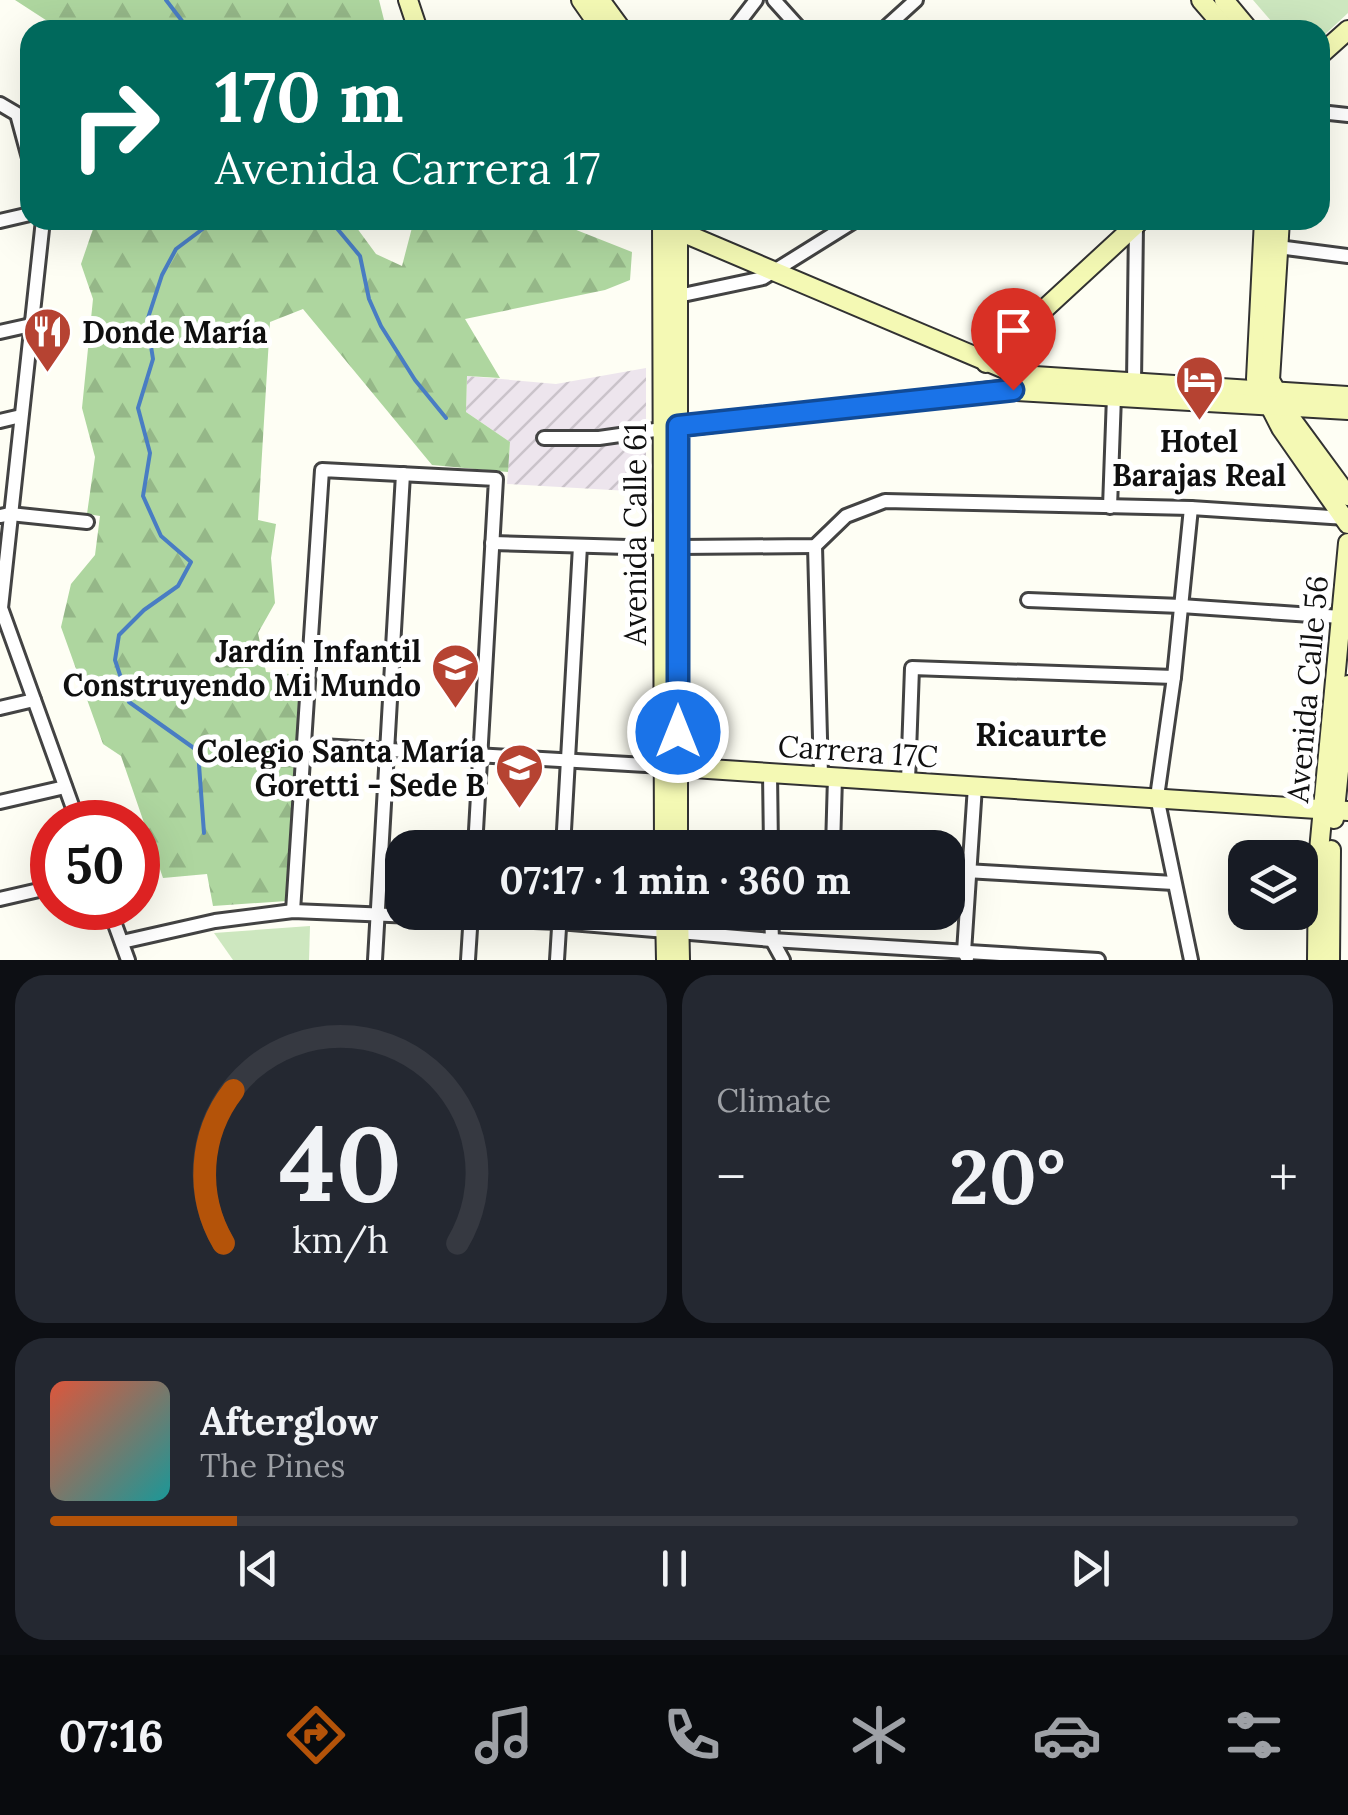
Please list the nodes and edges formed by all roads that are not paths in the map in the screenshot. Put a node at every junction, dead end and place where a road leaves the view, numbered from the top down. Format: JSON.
{"nodes":[{"id":1,"x":756,"y":0,"type":"edge"},
{"id":2,"x":774,"y":0,"type":"edge"},
{"id":3,"x":916,"y":0,"type":"edge"},
{"id":4,"x":1201,"y":0,"type":"edge"},
{"id":5,"x":1224,"y":0,"type":"edge"},
{"id":6,"x":741,"y":20,"type":"edge"},
{"id":7,"x":793,"y":20,"type":"edge"},
{"id":8,"x":895,"y":20,"type":"edge"},
{"id":9,"x":1218,"y":20,"type":"edge"},
{"id":10,"x":1241,"y":20,"type":"edge"},
{"id":11,"x":0,"y":104,"type":"edge"},
{"id":12,"x":16,"y":114,"type":"junction"},
{"id":13,"x":0,"y":118,"type":"edge"},
{"id":14,"x":20,"y":128,"type":"edge"},
{"id":15,"x":42,"y":230,"type":"edge"},
{"id":16,"x":666,"y":230,"type":"edge"},
{"id":17,"x":667,"y":230,"type":"edge"},
{"id":18,"x":681,"y":230,"type":"edge"},
{"id":19,"x":840,"y":230,"type":"edge"},
{"id":20,"x":1130,"y":230,"type":"edge"},
{"id":21,"x":1138,"y":230,"type":"edge"},
{"id":22,"x":1263,"y":230,"type":"edge"},
{"id":23,"x":1279,"y":230,"type":"edge"},
{"id":24,"x":1278,"y":246,"type":"junction"},
{"id":25,"x":806,"y":252,"type":"junction"},
{"id":26,"x":1348,"y":256,"type":"edge"},
{"id":27,"x":774,"y":272,"type":"junction"},
{"id":28,"x":803,"y":284,"type":"junction"},
{"id":29,"x":678,"y":296,"type":"junction"},
{"id":30,"x":31,"y":325,"type":"junction"},
{"id":31,"x":0,"y":332,"type":"edge"},
{"id":32,"x":989,"y":364,"type":"junction"},
{"id":33,"x":1134,"y":382,"type":"junction"},
{"id":34,"x":988,"y":391,"type":"junction"},
{"id":35,"x":1114,"y":396,"type":"junction"},
{"id":36,"x":1348,"y":396,"type":"edge"},
{"id":37,"x":1271,"y":397,"type":"junction"},
{"id":38,"x":1348,"y":410,"type":"edge"},
{"id":39,"x":21,"y":416,"type":"junction"},
{"id":40,"x":0,"y":421,"type":"edge"},
{"id":41,"x":670,"y":427,"type":"junction"},
{"id":42,"x":544,"y":438,"type":"dead end"},
{"id":43,"x":403,"y":474,"type":"junction"},
{"id":44,"x":1348,"y":496,"type":"edge"},
{"id":45,"x":1110,"y":507,"type":"junction"},
{"id":46,"x":1191,"y":508,"type":"junction"},
{"id":47,"x":5,"y":515,"type":"edge"},
{"id":48,"x":1347,"y":520,"type":"edge"},
{"id":49,"x":86,"y":522,"type":"dead end"},
{"id":50,"x":492,"y":543,"type":"junction"},
{"id":51,"x":1348,"y":543,"type":"edge"},
{"id":52,"x":580,"y":546,"type":"junction"},
{"id":53,"x":815,"y":546,"type":"junction"},
{"id":54,"x":670,"y":548,"type":"junction"},
{"id":55,"x":1028,"y":600,"type":"dead end"},
{"id":56,"x":1181,"y":606,"type":"junction"},
{"id":57,"x":0,"y":608,"type":"edge"},
{"id":58,"x":1341,"y":618,"type":"junction"},
{"id":59,"x":1174,"y":677,"type":"junction"},
{"id":60,"x":1348,"y":686,"type":"edge"},
{"id":61,"x":34,"y":700,"type":"junction"},
{"id":62,"x":0,"y":708,"type":"edge"},
{"id":63,"x":304,"y":745,"type":"junction"},
{"id":64,"x":387,"y":750,"type":"junction"},
{"id":65,"x":480,"y":756,"type":"junction"},
{"id":66,"x":568,"y":760,"type":"junction"},
{"id":67,"x":670,"y":766,"type":"junction"},
{"id":68,"x":770,"y":773,"type":"junction"},
{"id":69,"x":828,"y":776,"type":"junction"},
{"id":70,"x":908,"y":782,"type":"junction"},
{"id":71,"x":975,"y":786,"type":"junction"},
{"id":72,"x":66,"y":787,"type":"junction"},
{"id":73,"x":1157,"y":797,"type":"junction"},
{"id":74,"x":70,"y":800,"type":"edge"},
{"id":75,"x":0,"y":802,"type":"edge"},
{"id":76,"x":1335,"y":810,"type":"edge"},
{"id":77,"x":475,"y":830,"type":"edge"},
{"id":78,"x":564,"y":830,"type":"edge"},
{"id":79,"x":665,"y":830,"type":"edge"},
{"id":80,"x":676,"y":830,"type":"edge"},
{"id":81,"x":771,"y":830,"type":"edge"},
{"id":82,"x":832,"y":830,"type":"edge"},
{"id":83,"x":965,"y":872,"type":"edge"},
{"id":84,"x":969,"y":872,"type":"junction"},
{"id":85,"x":1174,"y":882,"type":"junction"},
{"id":86,"x":30,"y":892,"type":"edge"},
{"id":87,"x":0,"y":898,"type":"edge"},
{"id":88,"x":293,"y":911,"type":"junction"},
{"id":89,"x":378,"y":914,"type":"junction"},
{"id":90,"x":385,"y":914,"type":"edge"},
{"id":91,"x":118,"y":930,"type":"edge"},
{"id":92,"x":470,"y":930,"type":"edge"},
{"id":93,"x":559,"y":930,"type":"edge"},
{"id":94,"x":669,"y":930,"type":"edge"},
{"id":95,"x":671,"y":930,"type":"edge"},
{"id":96,"x":704,"y":930,"type":"edge"},
{"id":97,"x":772,"y":930,"type":"edge"},
{"id":98,"x":772,"y":940,"type":"junction"},
{"id":99,"x":122,"y":942,"type":"junction"},
{"id":100,"x":966,"y":956,"type":"edge"},
{"id":101,"x":1049,"y":959,"type":"edge"},
{"id":102,"x":128,"y":960,"type":"edge"},
{"id":103,"x":375,"y":960,"type":"edge"},
{"id":104,"x":468,"y":960,"type":"edge"},
{"id":105,"x":557,"y":960,"type":"edge"},
{"id":106,"x":666,"y":960,"type":"edge"},
{"id":107,"x":680,"y":960,"type":"edge"},
{"id":108,"x":783,"y":960,"type":"edge"},
{"id":109,"x":1098,"y":960,"type":"edge"},
{"id":110,"x":1190,"y":960,"type":"edge"},
{"id":111,"x":1317,"y":960,"type":"edge"},
{"id":112,"x":1330,"y":960,"type":"edge"}],
"edges":[{"from":1,"to":6,"type":"street"},
{"from":2,"to":7,"type":"street"},
{"from":3,"to":8,"type":"street"},
{"from":4,"to":9,"type":"main road"},
{"from":5,"to":10,"type":"main road"},
{"from":11,"to":12,"type":"street"},
{"from":12,"to":13,"type":"street"},
{"from":12,"to":14,"type":"street"},
{"from":15,"to":30,"type":"street"},
{"from":16,"to":41,"type":"main road","name":"Avenida Calle 61"},
{"from":17,"to":29,"type":"main road","name":"Avenida Calle 61"},
{"from":18,"to":27,"type":"main road"},
{"from":19,"to":25,"type":"street"},
{"from":20,"to":32,"type":"main road"},
{"from":21,"to":33,"type":"street"},
{"from":22,"to":37,"type":"main road"},
{"from":23,"to":24,"type":"main road"},
{"from":24,"to":26,"type":"street"},
{"from":24,"to":37,"type":"main road"},
{"from":25,"to":27,"type":"street"},
{"from":25,"to":28,"type":"street"},
{"from":27,"to":28,"type":"main road"},
{"from":27,"to":29,"type":"street"},
{"from":28,"to":32,"type":"main road"},
{"from":29,"to":41,"type":"main road","name":"Avenida Calle 61"},
{"from":30,"to":31,"type":"street"},
{"from":30,"to":39,"type":"street"},
{"from":32,"to":33,"type":"main road"},
{"from":32,"to":34,"type":"main road"},
{"from":33,"to":37,"type":"main road"},
{"from":34,"to":35,"type":"main road"},
{"from":34,"to":41,"type":"main road"},
{"from":35,"to":37,"type":"main road"},
{"from":35,"to":45,"type":"street"},
{"from":36,"to":37,"type":"main road"},
{"from":37,"to":38,"type":"main road"},
{"from":37,"to":44,"type":"main road"},
{"from":37,"to":48,"type":"main road"},
{"from":39,"to":40,"type":"street"},
{"from":39,"to":47,"type":"street"},
{"from":41,"to":42,"type":"street"},
{"from":41,"to":54,"type":"main road","name":"Avenida Calle 61"},
{"from":43,"to":50,"type":"street"},
{"from":43,"to":63,"type":"street"},
{"from":43,"to":64,"type":"street"},
{"from":45,"to":46,"type":"street"},
{"from":45,"to":53,"type":"street"},
{"from":46,"to":48,"type":"street"},
{"from":46,"to":56,"type":"street"},
{"from":47,"to":49,"type":"street"},
{"from":47,"to":57,"type":"street"},
{"from":50,"to":52,"type":"street"},
{"from":50,"to":65,"type":"street"},
{"from":51,"to":58,"type":"main road","name":"Avenida Calle 56"},
{"from":52,"to":54,"type":"street"},
{"from":52,"to":66,"type":"street"},
{"from":53,"to":54,"type":"street"},
{"from":53,"to":69,"type":"street"},
{"from":54,"to":67,"type":"main road","name":"Avenida Calle 61"},
{"from":55,"to":56,"type":"street"},
{"from":56,"to":58,"type":"street"},
{"from":56,"to":59,"type":"street"},
{"from":57,"to":61,"type":"street"},
{"from":58,"to":76,"type":"main road","name":"Avenida Calle 56"},
{"from":59,"to":70,"type":"street"},
{"from":59,"to":73,"type":"street"},
{"from":60,"to":76,"type":"main road","name":"Avenida Calle 56"},
{"from":61,"to":62,"type":"street"},
{"from":61,"to":72,"type":"street"},
{"from":63,"to":64,"type":"street","name":"Carrera 17C"},
{"from":63,"to":88,"type":"street"},
{"from":64,"to":65,"type":"street","name":"Carrera 17C"},
{"from":64,"to":89,"type":"street"},
{"from":65,"to":66,"type":"street","name":"Carrera 17C"},
{"from":65,"to":77,"type":"street"},
{"from":66,"to":67,"type":"street","name":"Carrera 17C"},
{"from":66,"to":78,"type":"street"},
{"from":67,"to":68,"type":"main road","name":"Carrera 17C"},
{"from":67,"to":79,"type":"main road","name":"Avenida Calle 61"},
{"from":67,"to":80,"type":"main road","name":"Avenida Calle 61"},
{"from":68,"to":69,"type":"main road","name":"Carrera 17C"},
{"from":68,"to":81,"type":"street"},
{"from":69,"to":70,"type":"main road","name":"Carrera 17C"},
{"from":69,"to":82,"type":"street"},
{"from":70,"to":71,"type":"main road","name":"Carrera 17C"},
{"from":71,"to":73,"type":"main road","name":"Carrera 17C"},
{"from":71,"to":84,"type":"street"},
{"from":72,"to":74,"type":"street"},
{"from":72,"to":75,"type":"street"},
{"from":73,"to":76,"type":"main road","name":"Carrera 17C"},
{"from":73,"to":85,"type":"street"},
{"from":76,"to":111,"type":"main road","name":"Avenida Calle 56"},
{"from":76,"to":112,"type":"main road","name":"Avenida Calle 56"},
{"from":83,"to":84,"type":"street"},
{"from":84,"to":85,"type":"street"},
{"from":84,"to":100,"type":"street"},
{"from":85,"to":110,"type":"street"},
{"from":86,"to":87,"type":"street"},
{"from":88,"to":89,"type":"street"},
{"from":88,"to":99,"type":"street"},
{"from":89,"to":90,"type":"street"},
{"from":89,"to":103,"type":"street"},
{"from":91,"to":99,"type":"street"},
{"from":92,"to":104,"type":"street"},
{"from":93,"to":105,"type":"street"},
{"from":94,"to":106,"type":"main road"},
{"from":95,"to":107,"type":"main road"},
{"from":96,"to":98,"type":"street"},
{"from":97,"to":98,"type":"street"},
{"from":98,"to":100,"type":"street"},
{"from":98,"to":108,"type":"street"},
{"from":99,"to":102,"type":"street"},
{"from":100,"to":101,"type":"street"},
{"from":101,"to":109,"type":"street"}]}
